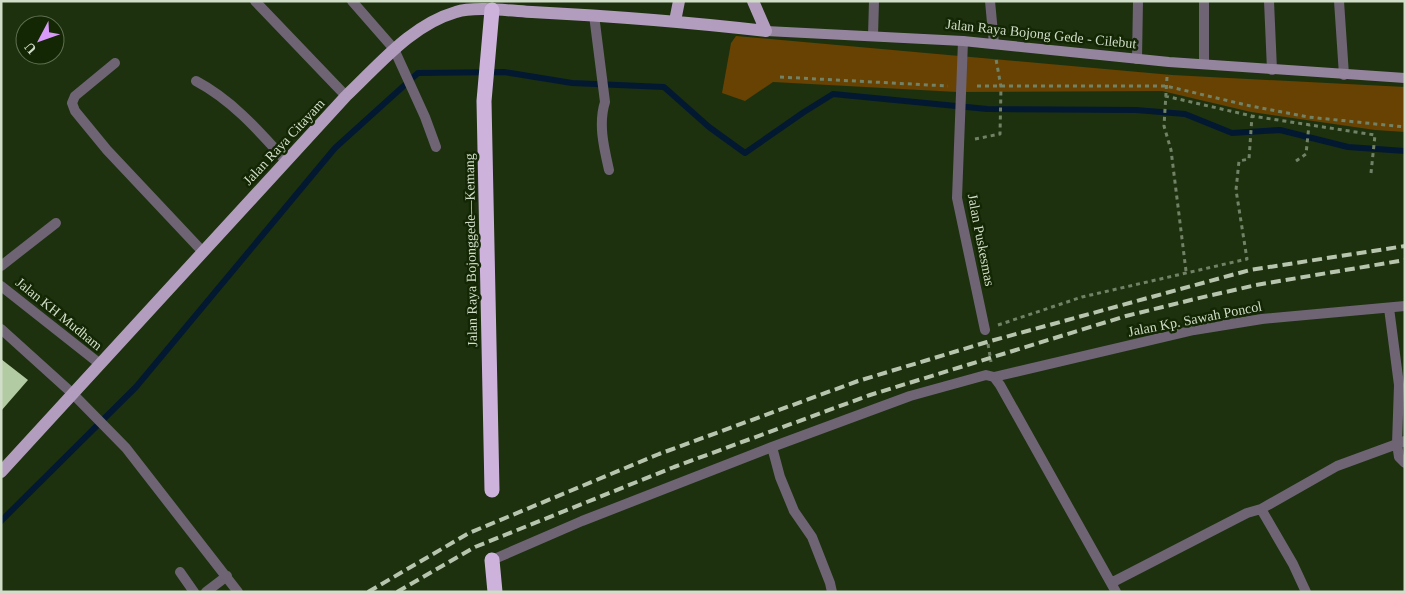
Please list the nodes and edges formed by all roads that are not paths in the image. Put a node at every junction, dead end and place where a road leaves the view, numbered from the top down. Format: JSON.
{"nodes":[{"id":1,"x":255,"y":1,"type":"edge"},
{"id":2,"x":352,"y":1,"type":"edge"},
{"id":3,"x":679,"y":1,"type":"edge"},
{"id":4,"x":753,"y":1,"type":"edge"},
{"id":5,"x":874,"y":1,"type":"edge"},
{"id":6,"x":990,"y":1,"type":"edge"},
{"id":7,"x":1138,"y":1,"type":"edge"},
{"id":8,"x":1204,"y":1,"type":"edge"},
{"id":9,"x":1269,"y":1,"type":"edge"},
{"id":10,"x":1339,"y":1,"type":"edge"},
{"id":11,"x":492,"y":10,"type":"junction"},
{"id":12,"x":594,"y":15,"type":"junction"},
{"id":13,"x":675,"y":21,"type":"junction"},
{"id":14,"x":766,"y":31,"type":"junction"},
{"id":15,"x":872,"y":36,"type":"junction"},
{"id":16,"x":964,"y":41,"type":"junction"},
{"id":17,"x":994,"y":44,"type":"junction"},
{"id":18,"x":394,"y":49,"type":"junction"},
{"id":19,"x":1137,"y":59,"type":"junction"},
{"id":20,"x":114,"y":63,"type":"dead end"},
{"id":21,"x":1204,"y":64,"type":"junction"},
{"id":22,"x":1272,"y":70,"type":"junction"},
{"id":23,"x":1344,"y":75,"type":"junction"},
{"id":24,"x":1405,"y":78,"type":"edge"},
{"id":25,"x":196,"y":81,"type":"dead end"},
{"id":26,"x":346,"y":96,"type":"junction"},
{"id":27,"x":436,"y":147,"type":"dead end"},
{"id":28,"x":286,"y":161,"type":"junction"},
{"id":29,"x":609,"y":170,"type":"dead end"},
{"id":30,"x":56,"y":223,"type":"dead end"},
{"id":31,"x":203,"y":252,"type":"junction"},
{"id":32,"x":1,"y":266,"type":"edge"},
{"id":33,"x":1,"y":286,"type":"edge"},
{"id":34,"x":1405,"y":306,"type":"edge"},
{"id":35,"x":1389,"y":308,"type":"junction"},
{"id":36,"x":1,"y":329,"type":"edge"},
{"id":37,"x":985,"y":330,"type":"road end"},
{"id":38,"x":100,"y":364,"type":"junction"},
{"id":39,"x":994,"y":377,"type":"junction"},
{"id":40,"x":73,"y":394,"type":"junction"},
{"id":41,"x":1401,"y":443,"type":"edge"},
{"id":42,"x":772,"y":447,"type":"junction"},
{"id":43,"x":1405,"y":463,"type":"edge"},
{"id":44,"x":1,"y":472,"type":"edge"},
{"id":45,"x":492,"y":490,"type":"dead end"},
{"id":46,"x":1261,"y":509,"type":"junction"},
{"id":47,"x":492,"y":560,"type":"joint"},
{"id":48,"x":180,"y":572,"type":"dead end"},
{"id":49,"x":227,"y":576,"type":"junction"},
{"id":50,"x":1114,"y":587,"type":"edge"},
{"id":51,"x":194,"y":592,"type":"edge"},
{"id":52,"x":206,"y":592,"type":"edge"},
{"id":53,"x":238,"y":592,"type":"edge"},
{"id":54,"x":495,"y":592,"type":"edge"},
{"id":55,"x":832,"y":592,"type":"edge"},
{"id":56,"x":1306,"y":592,"type":"edge"}],
"edges":[{"from":1,"to":26,"type":"street"},
{"from":2,"to":18,"type":"street"},
{"from":3,"to":13,"type":"main road"},
{"from":4,"to":14,"type":"main road"},
{"from":5,"to":15,"type":"street"},
{"from":6,"to":17,"type":"street"},
{"from":7,"to":19,"type":"street"},
{"from":8,"to":21,"type":"street"},
{"from":9,"to":22,"type":"street"},
{"from":10,"to":23,"type":"street"},
{"from":11,"to":12,"type":"main road","name":"Jalan Raya Citayam"},
{"from":11,"to":18,"type":"main road","name":"Jalan Raya Citayam"},
{"from":11,"to":45,"type":"highway","name":"Jalan Raya Bojonggede—Kemang"},
{"from":12,"to":13,"type":"main road","name":"Jalan Raya Citayam"},
{"from":12,"to":29,"type":"street"},
{"from":13,"to":14,"type":"main road","name":"Jalan Raya Bojong Gede - Cilebut"},
{"from":14,"to":15,"type":"main road","name":"Jalan Raya Bojong Gede - Cilebut"},
{"from":15,"to":16,"type":"main road","name":"Jalan Raya Bojong Gede - Cilebut"},
{"from":16,"to":17,"type":"main road","name":"Jalan Raya Bojong Gede - Cilebut"},
{"from":16,"to":37,"type":"street","name":"Jalan Puskesmas"},
{"from":17,"to":19,"type":"main road","name":"Jalan Raya Bojong Gede - Cilebut"},
{"from":18,"to":26,"type":"main road","name":"Jalan Raya Citayam"},
{"from":18,"to":27,"type":"street"},
{"from":19,"to":21,"type":"main road","name":"Jalan Raya Bojong Gede - Cilebut"},
{"from":20,"to":31,"type":"street"},
{"from":21,"to":22,"type":"main road","name":"Jalan Raya Bojong Gede - Cilebut"},
{"from":22,"to":23,"type":"main road","name":"Jalan Raya Bojong Gede - Cilebut"},
{"from":23,"to":24,"type":"main road","name":"Jalan Raya Bojong Gede - Cilebut"},
{"from":25,"to":28,"type":"street"},
{"from":26,"to":28,"type":"main road","name":"Jalan Raya Citayam"},
{"from":28,"to":31,"type":"main road","name":"Jalan Raya Citayam"},
{"from":30,"to":32,"type":"street"},
{"from":31,"to":38,"type":"main road","name":"Jalan Raya Citayam"},
{"from":33,"to":38,"type":"street","name":"Jalan KH Mudham"},
{"from":34,"to":35,"type":"street","name":"Jalan Kp. Sawah Poncol"},
{"from":35,"to":39,"type":"street","name":"Jalan Kp. Sawah Poncol"},
{"from":35,"to":41,"type":"street"},
{"from":36,"to":40,"type":"street"},
{"from":38,"to":40,"type":"main road","name":"Jalan Raya Citayam"},
{"from":39,"to":42,"type":"street","name":"Jalan Kp. Sawah Poncol"},
{"from":39,"to":50,"type":"street"},
{"from":40,"to":44,"type":"main road","name":"Jalan Raya Citayam"},
{"from":40,"to":49,"type":"street"},
{"from":41,"to":43,"type":"street"},
{"from":41,"to":46,"type":"street"},
{"from":42,"to":47,"type":"street","name":"Jalan Kp. Sawah Poncol"},
{"from":42,"to":55,"type":"street"},
{"from":46,"to":50,"type":"street"},
{"from":46,"to":56,"type":"street"},
{"from":47,"to":54,"type":"highway"},
{"from":48,"to":51,"type":"street"},
{"from":49,"to":52,"type":"street"},
{"from":49,"to":53,"type":"street"}]}
